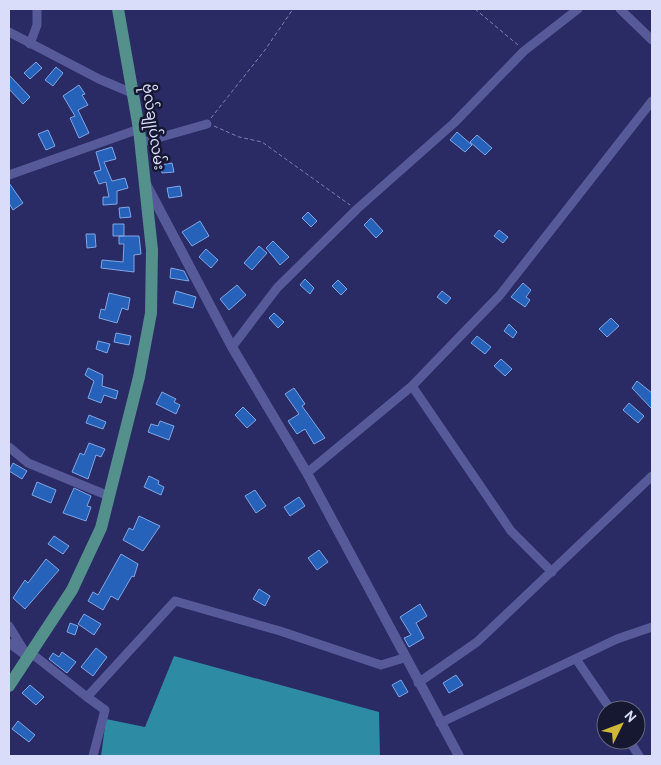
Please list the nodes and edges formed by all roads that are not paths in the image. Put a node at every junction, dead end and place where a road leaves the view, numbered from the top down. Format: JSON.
{"nodes":[{"id":1,"x":36,"y":9,"type":"edge"},
{"id":2,"x":118,"y":9,"type":"edge"},
{"id":3,"x":578,"y":9,"type":"edge"},
{"id":4,"x":620,"y":9,"type":"edge"},
{"id":5,"x":9,"y":32,"type":"edge"},
{"id":6,"x":652,"y":40,"type":"edge"},
{"id":7,"x":30,"y":44,"type":"junction"},
{"id":8,"x":132,"y":93,"type":"junction"},
{"id":9,"x":652,"y":101,"type":"edge"},
{"id":10,"x":207,"y":124,"type":"road end"},
{"id":11,"x":138,"y":129,"type":"junction"},
{"id":12,"x":140,"y":143,"type":"junction"},
{"id":13,"x":9,"y":176,"type":"edge"},
{"id":14,"x":143,"y":178,"type":"junction"},
{"id":15,"x":232,"y":348,"type":"junction"},
{"id":16,"x":412,"y":386,"type":"junction"},
{"id":17,"x":9,"y":447,"type":"edge"},
{"id":18,"x":307,"y":473,"type":"junction"},
{"id":19,"x":652,"y":476,"type":"edge"},
{"id":20,"x":109,"y":496,"type":"junction"},
{"id":21,"x":552,"y":572,"type":"junction"},
{"id":22,"x":9,"y":626,"type":"edge"},
{"id":23,"x":652,"y":627,"type":"edge"},
{"id":24,"x":9,"y":643,"type":"edge"},
{"id":25,"x":29,"y":655,"type":"junction"},
{"id":26,"x":404,"y":658,"type":"junction"},
{"id":27,"x":576,"y":659,"type":"junction"},
{"id":28,"x":418,"y":683,"type":"junction"},
{"id":29,"x":9,"y":686,"type":"edge"},
{"id":30,"x":87,"y":696,"type":"junction"},
{"id":31,"x":604,"y":700,"type":"edge"},
{"id":32,"x":440,"y":723,"type":"junction"},
{"id":33,"x":93,"y":756,"type":"edge"},
{"id":34,"x":459,"y":756,"type":"edge"}],
"edges":[{"from":1,"to":7,"type":"street"},
{"from":2,"to":8,"type":"main road","name":"ဗိုလ်ချုပ်လမ်း"},
{"from":3,"to":15,"type":"street"},
{"from":4,"to":6,"type":"street"},
{"from":5,"to":7,"type":"street"},
{"from":7,"to":8,"type":"street"},
{"from":8,"to":11,"type":"main road","name":"ဗိုလ်ချုပ်လမ်း"},
{"from":9,"to":16,"type":"street"},
{"from":10,"to":12,"type":"street"},
{"from":11,"to":12,"type":"main road","name":"ဗိုလ်ချုပ်လမ်း"},
{"from":11,"to":13,"type":"street"},
{"from":12,"to":14,"type":"main road","name":"ဗိုလ်ချုပ်လမ်း"},
{"from":14,"to":15,"type":"street"},
{"from":14,"to":20,"type":"main road","name":"ဗိုလ်ချုပ်လမ်း"},
{"from":15,"to":18,"type":"street"},
{"from":16,"to":18,"type":"street"},
{"from":16,"to":21,"type":"street"},
{"from":17,"to":20,"type":"street"},
{"from":18,"to":26,"type":"street"},
{"from":19,"to":21,"type":"street"},
{"from":20,"to":25,"type":"main road","name":"ဗိုလ်ချုပ်လမ်း"},
{"from":21,"to":28,"type":"street"},
{"from":22,"to":25,"type":"street"},
{"from":23,"to":27,"type":"street"},
{"from":24,"to":25,"type":"street"},
{"from":25,"to":29,"type":"main road","name":"ဗိုလ်ချုပ်လမ်း"},
{"from":25,"to":30,"type":"street"},
{"from":26,"to":28,"type":"street"},
{"from":26,"to":30,"type":"street"},
{"from":27,"to":31,"type":"street"},
{"from":27,"to":32,"type":"street"},
{"from":28,"to":32,"type":"street"},
{"from":30,"to":33,"type":"street"},
{"from":32,"to":34,"type":"street"}]}
